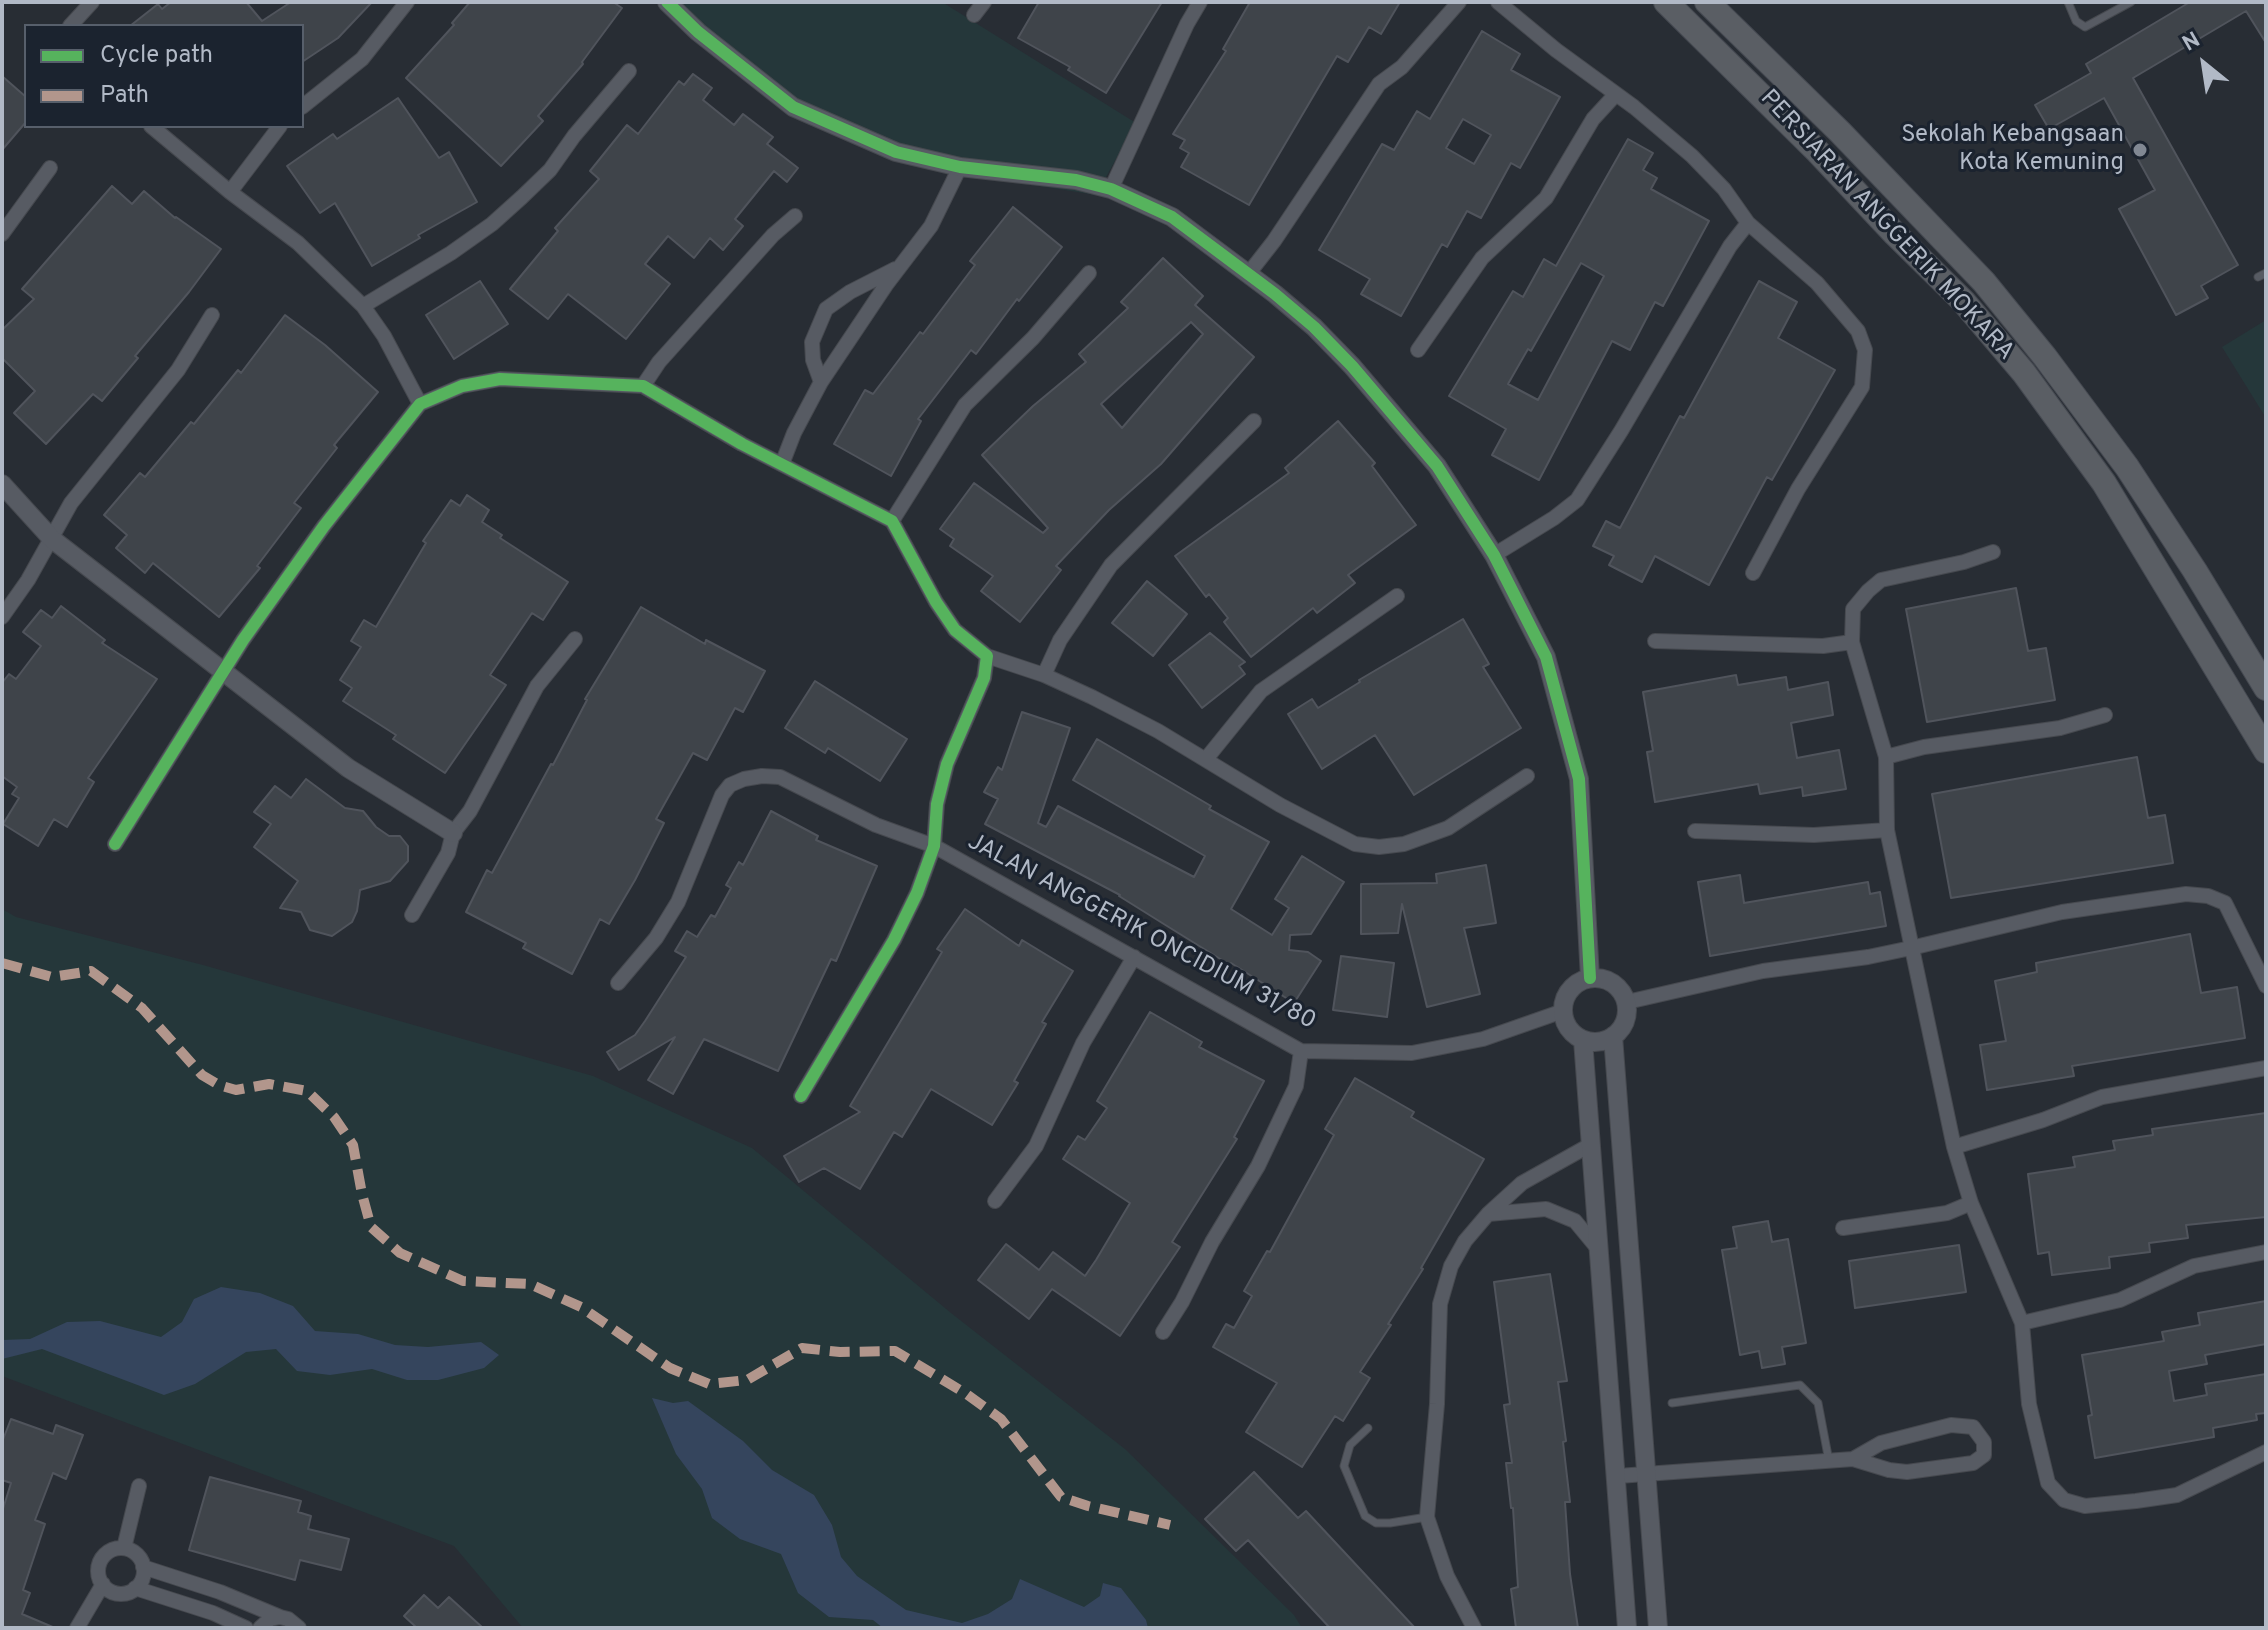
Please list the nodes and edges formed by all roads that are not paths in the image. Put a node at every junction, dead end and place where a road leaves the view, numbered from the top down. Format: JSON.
{"nodes":[{"id":1,"x":92,"y":2,"type":"edge"},
{"id":2,"x":407,"y":2,"type":"edge"},
{"id":3,"x":667,"y":2,"type":"edge"},
{"id":4,"x":984,"y":2,"type":"edge"},
{"id":5,"x":1200,"y":2,"type":"edge"},
{"id":6,"x":1459,"y":2,"type":"edge"},
{"id":7,"x":1498,"y":2,"type":"edge"},
{"id":8,"x":1666,"y":2,"type":"edge"},
{"id":9,"x":1707,"y":2,"type":"edge"},
{"id":10,"x":2068,"y":2,"type":"edge"},
{"id":11,"x":2131,"y":2,"type":"edge"},
{"id":12,"x":974,"y":15,"type":"dead end"},
{"id":13,"x":72,"y":24,"type":"edge"},
{"id":14,"x":629,"y":71,"type":"dead end"},
{"id":15,"x":1616,"y":94,"type":"junction"},
{"id":16,"x":304,"y":105,"type":"edge"},
{"id":17,"x":153,"y":128,"type":"edge"},
{"id":18,"x":278,"y":128,"type":"edge"},
{"id":19,"x":960,"y":167,"type":"junction"},
{"id":20,"x":50,"y":168,"type":"dead end"},
{"id":21,"x":1111,"y":189,"type":"junction"},
{"id":22,"x":230,"y":192,"type":"junction"},
{"id":23,"x":795,"y":216,"type":"dead end"},
{"id":24,"x":1748,"y":223,"type":"junction"},
{"id":25,"x":2,"y":234,"type":"edge"},
{"id":26,"x":899,"y":267,"type":"junction"},
{"id":27,"x":1089,"y":273,"type":"dead end"},
{"id":28,"x":1249,"y":273,"type":"junction"},
{"id":29,"x":363,"y":306,"type":"junction"},
{"id":30,"x":212,"y":315,"type":"dead end"},
{"id":31,"x":1418,"y":350,"type":"dead end"},
{"id":32,"x":821,"y":382,"type":"junction"},
{"id":33,"x":643,"y":386,"type":"junction"},
{"id":34,"x":420,"y":404,"type":"junction"},
{"id":35,"x":1254,"y":421,"type":"dead end"},
{"id":36,"x":782,"y":464,"type":"junction"},
{"id":37,"x":2,"y":484,"type":"edge"},
{"id":38,"x":892,"y":521,"type":"junction"},
{"id":39,"x":52,"y":539,"type":"junction"},
{"id":40,"x":1993,"y":552,"type":"dead end"},
{"id":41,"x":1494,"y":555,"type":"junction"},
{"id":42,"x":1753,"y":573,"type":"dead end"},
{"id":43,"x":1397,"y":596,"type":"dead end"},
{"id":44,"x":2,"y":617,"type":"edge"},
{"id":45,"x":575,"y":639,"type":"dead end"},
{"id":46,"x":1655,"y":641,"type":"dead end"},
{"id":47,"x":1852,"y":642,"type":"junction"},
{"id":48,"x":987,"y":656,"type":"junction"},
{"id":49,"x":223,"y":670,"type":"junction"},
{"id":50,"x":1044,"y":675,"type":"junction"},
{"id":51,"x":2266,"y":688,"type":"edge"},
{"id":52,"x":2105,"y":715,"type":"dead end"},
{"id":53,"x":2266,"y":751,"type":"edge"},
{"id":54,"x":1886,"y":757,"type":"junction"},
{"id":55,"x":1206,"y":759,"type":"junction"},
{"id":56,"x":1527,"y":776,"type":"dead end"},
{"id":57,"x":1887,"y":830,"type":"junction"},
{"id":58,"x":1695,"y":831,"type":"dead end"},
{"id":59,"x":453,"y":833,"type":"junction"},
{"id":60,"x":115,"y":844,"type":"dead end"},
{"id":61,"x":934,"y":846,"type":"junction"},
{"id":62,"x":412,"y":915,"type":"dead end"},
{"id":63,"x":1911,"y":948,"type":"junction"},
{"id":64,"x":1134,"y":957,"type":"junction"},
{"id":65,"x":1590,"y":978,"type":"junction"},
{"id":66,"x":618,"y":983,"type":"dead end"},
{"id":67,"x":2266,"y":986,"type":"edge"},
{"id":68,"x":1627,"y":1002,"type":"junction"},
{"id":69,"x":1563,"y":1011,"type":"junction"},
{"id":70,"x":1613,"y":1036,"type":"junction"},
{"id":71,"x":1583,"y":1040,"type":"junction"},
{"id":72,"x":1301,"y":1051,"type":"junction"},
{"id":73,"x":2266,"y":1068,"type":"edge"},
{"id":74,"x":801,"y":1096,"type":"dead end"},
{"id":75,"x":1590,"y":1145,"type":"junction"},
{"id":76,"x":1954,"y":1147,"type":"junction"},
{"id":77,"x":995,"y":1201,"type":"dead end"},
{"id":78,"x":1971,"y":1203,"type":"junction"},
{"id":79,"x":1488,"y":1214,"type":"junction"},
{"id":80,"x":1843,"y":1228,"type":"dead end"},
{"id":81,"x":1599,"y":1250,"type":"junction"},
{"id":82,"x":2266,"y":1252,"type":"edge"},
{"id":83,"x":2022,"y":1323,"type":"junction"},
{"id":84,"x":1163,"y":1332,"type":"dead end"},
{"id":85,"x":1672,"y":1403,"type":"dead end"},
{"id":86,"x":1368,"y":1428,"type":"dead end"},
{"id":87,"x":2266,"y":1452,"type":"edge"},
{"id":88,"x":1853,"y":1459,"type":"junction"},
{"id":89,"x":1829,"y":1461,"type":"junction"},
{"id":90,"x":1645,"y":1474,"type":"junction"},
{"id":91,"x":1618,"y":1476,"type":"junction"},
{"id":92,"x":139,"y":1486,"type":"dead end"},
{"id":93,"x":1427,"y":1517,"type":"junction"},
{"id":94,"x":124,"y":1548,"type":"junction"},
{"id":95,"x":143,"y":1567,"type":"junction"},
{"id":96,"x":103,"y":1584,"type":"junction"},
{"id":97,"x":135,"y":1588,"type":"junction"},
{"id":98,"x":280,"y":1617,"type":"junction"},
{"id":99,"x":77,"y":1628,"type":"edge"},
{"id":100,"x":246,"y":1628,"type":"edge"},
{"id":101,"x":260,"y":1628,"type":"edge"},
{"id":102,"x":299,"y":1628,"type":"edge"},
{"id":103,"x":1474,"y":1628,"type":"edge"},
{"id":104,"x":1627,"y":1628,"type":"edge"},
{"id":105,"x":1658,"y":1628,"type":"edge"}],
"edges":[{"from":1,"to":13,"type":"street"},
{"from":2,"to":16,"type":"street"},
{"from":3,"to":19,"type":"street"},
{"from":4,"to":12,"type":"street"},
{"from":5,"to":21,"type":"street"},
{"from":6,"to":28,"type":"street"},
{"from":7,"to":15,"type":"street"},
{"from":8,"to":53,"type":"main road","name":"PERSIARAN ANGGERIK MOKARA"},
{"from":9,"to":51,"type":"main road","name":"PERSIARAN ANGGERIK MOKARA"},
{"from":10,"to":11,"type":"lane"},
{"from":14,"to":29,"type":"street"},
{"from":15,"to":24,"type":"street"},
{"from":15,"to":31,"type":"street"},
{"from":17,"to":22,"type":"street"},
{"from":18,"to":22,"type":"street"},
{"from":19,"to":21,"type":"street"},
{"from":19,"to":26,"type":"street"},
{"from":20,"to":25,"type":"street"},
{"from":21,"to":28,"type":"street"},
{"from":22,"to":29,"type":"street"},
{"from":23,"to":33,"type":"street"},
{"from":24,"to":41,"type":"street"},
{"from":24,"to":42,"type":"street"},
{"from":26,"to":32,"type":"street"},
{"from":26,"to":32,"type":"street"},
{"from":27,"to":38,"type":"street"},
{"from":28,"to":41,"type":"street"},
{"from":29,"to":34,"type":"street"},
{"from":30,"to":39,"type":"street"},
{"from":32,"to":36,"type":"street"},
{"from":33,"to":34,"type":"street"},
{"from":33,"to":36,"type":"street"},
{"from":34,"to":49,"type":"street"},
{"from":35,"to":50,"type":"street"},
{"from":36,"to":38,"type":"street"},
{"from":37,"to":39,"type":"street"},
{"from":38,"to":48,"type":"street"},
{"from":39,"to":44,"type":"street"},
{"from":39,"to":49,"type":"street"},
{"from":40,"to":47,"type":"street"},
{"from":41,"to":65,"type":"street"},
{"from":43,"to":55,"type":"street"},
{"from":45,"to":59,"type":"street"},
{"from":46,"to":47,"type":"street"},
{"from":47,"to":54,"type":"street"},
{"from":48,"to":50,"type":"street"},
{"from":48,"to":61,"type":"street"},
{"from":49,"to":59,"type":"street"},
{"from":49,"to":60,"type":"street"},
{"from":50,"to":55,"type":"street"},
{"from":52,"to":54,"type":"street"},
{"from":54,"to":57,"type":"street"},
{"from":55,"to":56,"type":"street"},
{"from":57,"to":58,"type":"street"},
{"from":57,"to":63,"type":"street"},
{"from":59,"to":62,"type":"street"},
{"from":61,"to":64,"type":"street","name":"JALAN ANGGERIK ONCIDIUM 31/80"},
{"from":61,"to":66,"type":"street","name":"JALAN ANGGERIK ONCIDIUM 31/80"},
{"from":61,"to":74,"type":"street"},
{"from":63,"to":67,"type":"street"},
{"from":63,"to":68,"type":"street"},
{"from":63,"to":76,"type":"street"},
{"from":64,"to":72,"type":"street","name":"JALAN ANGGERIK ONCIDIUM 31/80"},
{"from":64,"to":77,"type":"street"},
{"from":65,"to":68,"type":"street"},
{"from":65,"to":69,"type":"street"},
{"from":68,"to":70,"type":"street"},
{"from":69,"to":71,"type":"street"},
{"from":69,"to":72,"type":"street","name":"JALAN ANGGERIK ONCIDIUM 31/80"},
{"from":70,"to":71,"type":"street"},
{"from":70,"to":90,"type":"street"},
{"from":71,"to":75,"type":"street"},
{"from":72,"to":84,"type":"street"},
{"from":73,"to":76,"type":"street"},
{"from":75,"to":79,"type":"street"},
{"from":75,"to":81,"type":"street"},
{"from":76,"to":78,"type":"street"},
{"from":78,"to":80,"type":"street"},
{"from":78,"to":83,"type":"street"},
{"from":79,"to":81,"type":"street"},
{"from":79,"to":93,"type":"street"},
{"from":81,"to":91,"type":"street"},
{"from":82,"to":83,"type":"street"},
{"from":83,"to":87,"type":"street"},
{"from":85,"to":89,"type":"lane"},
{"from":86,"to":93,"type":"lane"},
{"from":88,"to":88,"type":"street"},
{"from":88,"to":89,"type":"street"},
{"from":89,"to":90,"type":"street"},
{"from":90,"to":91,"type":"street"},
{"from":90,"to":105,"type":"street"},
{"from":91,"to":104,"type":"street"},
{"from":92,"to":94,"type":"street"},
{"from":93,"to":103,"type":"street"},
{"from":94,"to":95,"type":"street"},
{"from":94,"to":96,"type":"street"},
{"from":95,"to":97,"type":"street"},
{"from":95,"to":98,"type":"street"},
{"from":96,"to":97,"type":"street"},
{"from":96,"to":99,"type":"street"},
{"from":97,"to":100,"type":"street"},
{"from":98,"to":101,"type":"street"},
{"from":98,"to":102,"type":"street"}]}
